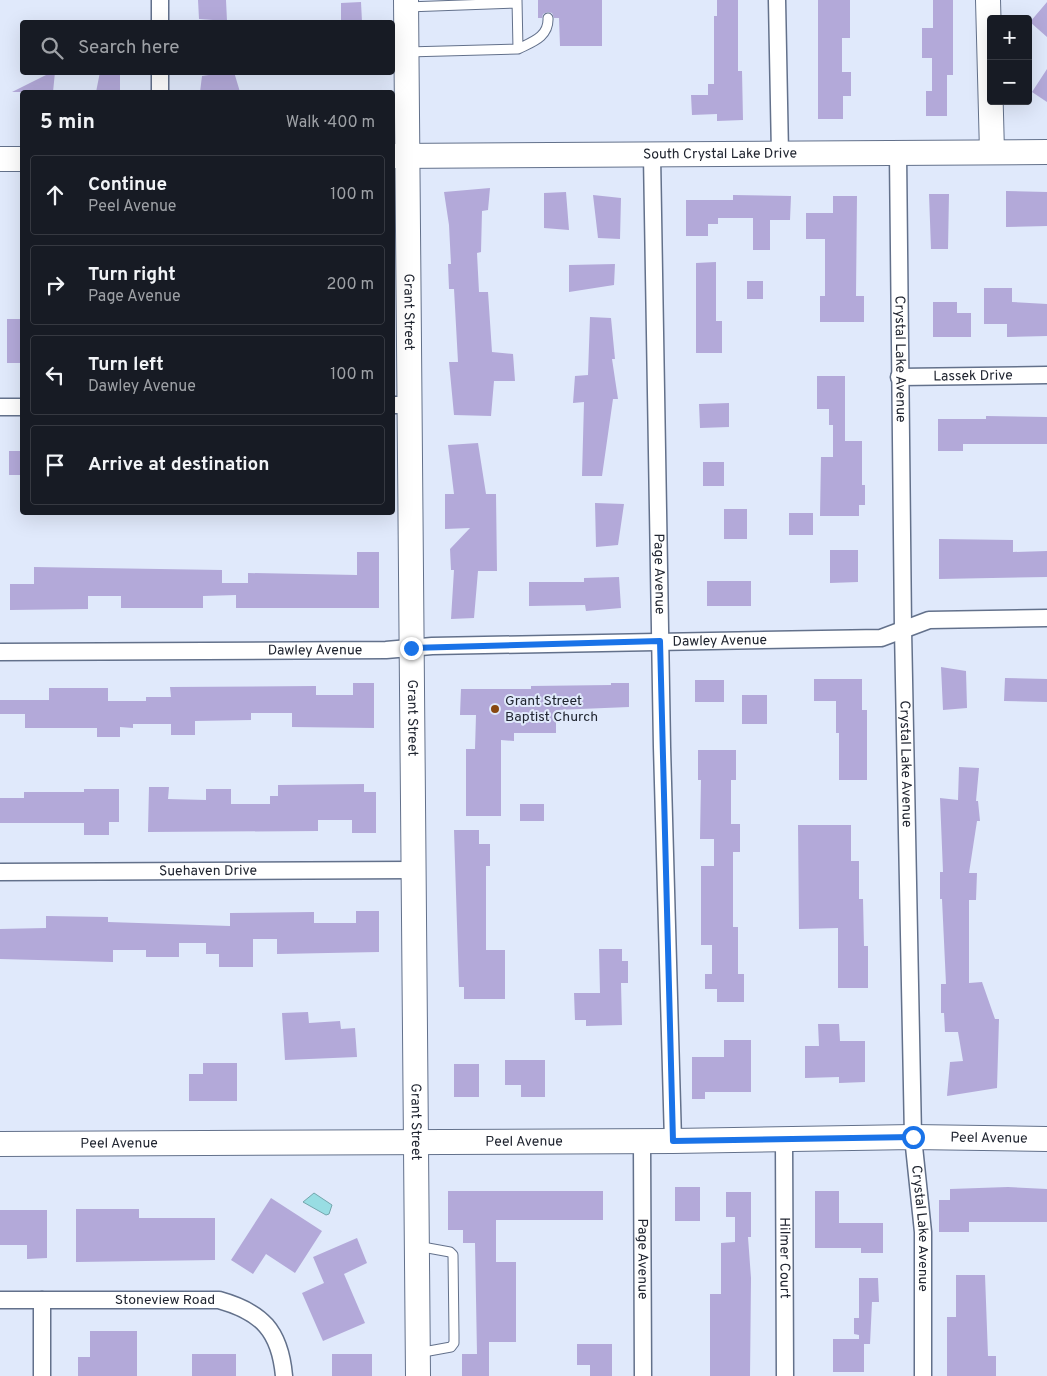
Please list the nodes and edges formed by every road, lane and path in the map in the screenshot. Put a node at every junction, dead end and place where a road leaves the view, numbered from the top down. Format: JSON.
{"nodes":[{"id":1,"x":160,"y":0,"type":"edge"},
{"id":2,"x":777,"y":0,"type":"edge"},
{"id":3,"x":988,"y":0,"type":"edge"},
{"id":4,"x":517,"y":2,"type":"edge"},
{"id":5,"x":406,"y":3,"type":"edge"},
{"id":6,"x":548,"y":18,"type":"dead end"},
{"id":7,"x":160,"y":20,"type":"edge"},
{"id":8,"x":518,"y":50,"type":"junction"},
{"id":9,"x":407,"y":52,"type":"junction"},
{"id":10,"x":160,"y":75,"type":"edge"},
{"id":11,"x":160,"y":90,"type":"edge"},
{"id":12,"x":992,"y":152,"type":"junction"},
{"id":13,"x":1047,"y":152,"type":"edge"},
{"id":14,"x":898,"y":153,"type":"junction"},
{"id":15,"x":780,"y":154,"type":"junction"},
{"id":16,"x":400,"y":156,"type":"edge"},
{"id":17,"x":652,"y":156,"type":"junction"},
{"id":18,"x":0,"y":159,"type":"edge"},
{"id":19,"x":20,"y":159,"type":"edge"},
{"id":20,"x":1047,"y":375,"type":"edge"},
{"id":21,"x":899,"y":377,"type":"junction"},
{"id":22,"x":402,"y":405,"type":"edge"},
{"id":23,"x":0,"y":407,"type":"edge"},
{"id":24,"x":20,"y":407,"type":"edge"},
{"id":25,"x":1047,"y":618,"type":"edge"},
{"id":26,"x":903,"y":630,"type":"junction"},
{"id":27,"x":660,"y":641,"type":"junction"},
{"id":28,"x":411,"y":648,"type":"junction"},
{"id":29,"x":0,"y":652,"type":"edge"},
{"id":30,"x":414,"y":870,"type":"junction"},
{"id":31,"x":0,"y":872,"type":"edge"},
{"id":32,"x":913,"y":1137,"type":"junction"},
{"id":33,"x":1047,"y":1139,"type":"edge"},
{"id":34,"x":784,"y":1140,"type":"junction"},
{"id":35,"x":416,"y":1141,"type":"junction"},
{"id":36,"x":642,"y":1141,"type":"junction"},
{"id":37,"x":673,"y":1141,"type":"junction"},
{"id":38,"x":0,"y":1144,"type":"edge"},
{"id":39,"x":417,"y":1246,"type":"junction"},
{"id":40,"x":0,"y":1300,"type":"edge"},
{"id":41,"x":42,"y":1300,"type":"junction"},
{"id":42,"x":418,"y":1365,"type":"edge"},
{"id":43,"x":42,"y":1376,"type":"edge"},
{"id":44,"x":284,"y":1376,"type":"edge"},
{"id":45,"x":643,"y":1376,"type":"edge"},
{"id":46,"x":785,"y":1376,"type":"edge"},
{"id":47,"x":923,"y":1376,"type":"edge"}],
"edges":[{"from":1,"to":7,"type":"street"},
{"from":2,"to":15,"type":"street"},
{"from":3,"to":12,"type":"street"},
{"from":4,"to":5,"type":"lane"},
{"from":4,"to":8,"type":"lane"},
{"from":5,"to":9,"type":"street","name":"Grant Street"},
{"from":6,"to":8,"type":"lane"},
{"from":8,"to":9,"type":"lane"},
{"from":9,"to":16,"type":"street","name":"Grant Street"},
{"from":10,"to":11,"type":"street"},
{"from":12,"to":13,"type":"street","name":"South Crystal Lake Drive"},
{"from":12,"to":14,"type":"street","name":"South Crystal Lake Drive"},
{"from":14,"to":15,"type":"street","name":"South Crystal Lake Drive"},
{"from":14,"to":21,"type":"street","name":"Crystal Lake Avenue"},
{"from":15,"to":17,"type":"street","name":"South Crystal Lake Drive"},
{"from":16,"to":17,"type":"street","name":"South Crystal Lake Drive"},
{"from":16,"to":22,"type":"street","name":"Grant Street"},
{"from":17,"to":27,"type":"street","name":"Page Avenue"},
{"from":18,"to":19,"type":"street"},
{"from":20,"to":21,"type":"street","name":"Lassek Drive"},
{"from":21,"to":26,"type":"street","name":"Crystal Lake Avenue"},
{"from":22,"to":28,"type":"street","name":"Grant Street"},
{"from":23,"to":24,"type":"street"},
{"from":25,"to":26,"type":"street","name":"Dawley Avenue"},
{"from":26,"to":27,"type":"street","name":"Dawley Avenue"},
{"from":26,"to":32,"type":"street","name":"Crystal Lake Avenue"},
{"from":27,"to":28,"type":"street","name":"Dawley Avenue"},
{"from":27,"to":37,"type":"street","name":"Page Avenue"},
{"from":28,"to":29,"type":"street","name":"Dawley Avenue"},
{"from":28,"to":30,"type":"street","name":"Grant Street"},
{"from":30,"to":31,"type":"street","name":"Suehaven Drive"},
{"from":30,"to":35,"type":"street","name":"Grant Street"},
{"from":32,"to":33,"type":"street","name":"Peel Avenue"},
{"from":32,"to":34,"type":"street","name":"Peel Avenue"},
{"from":32,"to":47,"type":"street","name":"Crystal Lake Avenue"},
{"from":34,"to":37,"type":"street","name":"Peel Avenue"},
{"from":34,"to":46,"type":"street","name":"Hilmer Court"},
{"from":35,"to":36,"type":"street","name":"Peel Avenue"},
{"from":35,"to":38,"type":"street","name":"Peel Avenue"},
{"from":35,"to":39,"type":"street","name":"Grant Street"},
{"from":36,"to":37,"type":"street","name":"Peel Avenue"},
{"from":36,"to":45,"type":"street","name":"Page Avenue"},
{"from":39,"to":42,"type":"street","name":"Grant Street"},
{"from":39,"to":42,"type":"lane"},
{"from":40,"to":41,"type":"street","name":"Stoneview Road"},
{"from":41,"to":43,"type":"street"},
{"from":41,"to":44,"type":"street","name":"Stoneview Road"}]}
